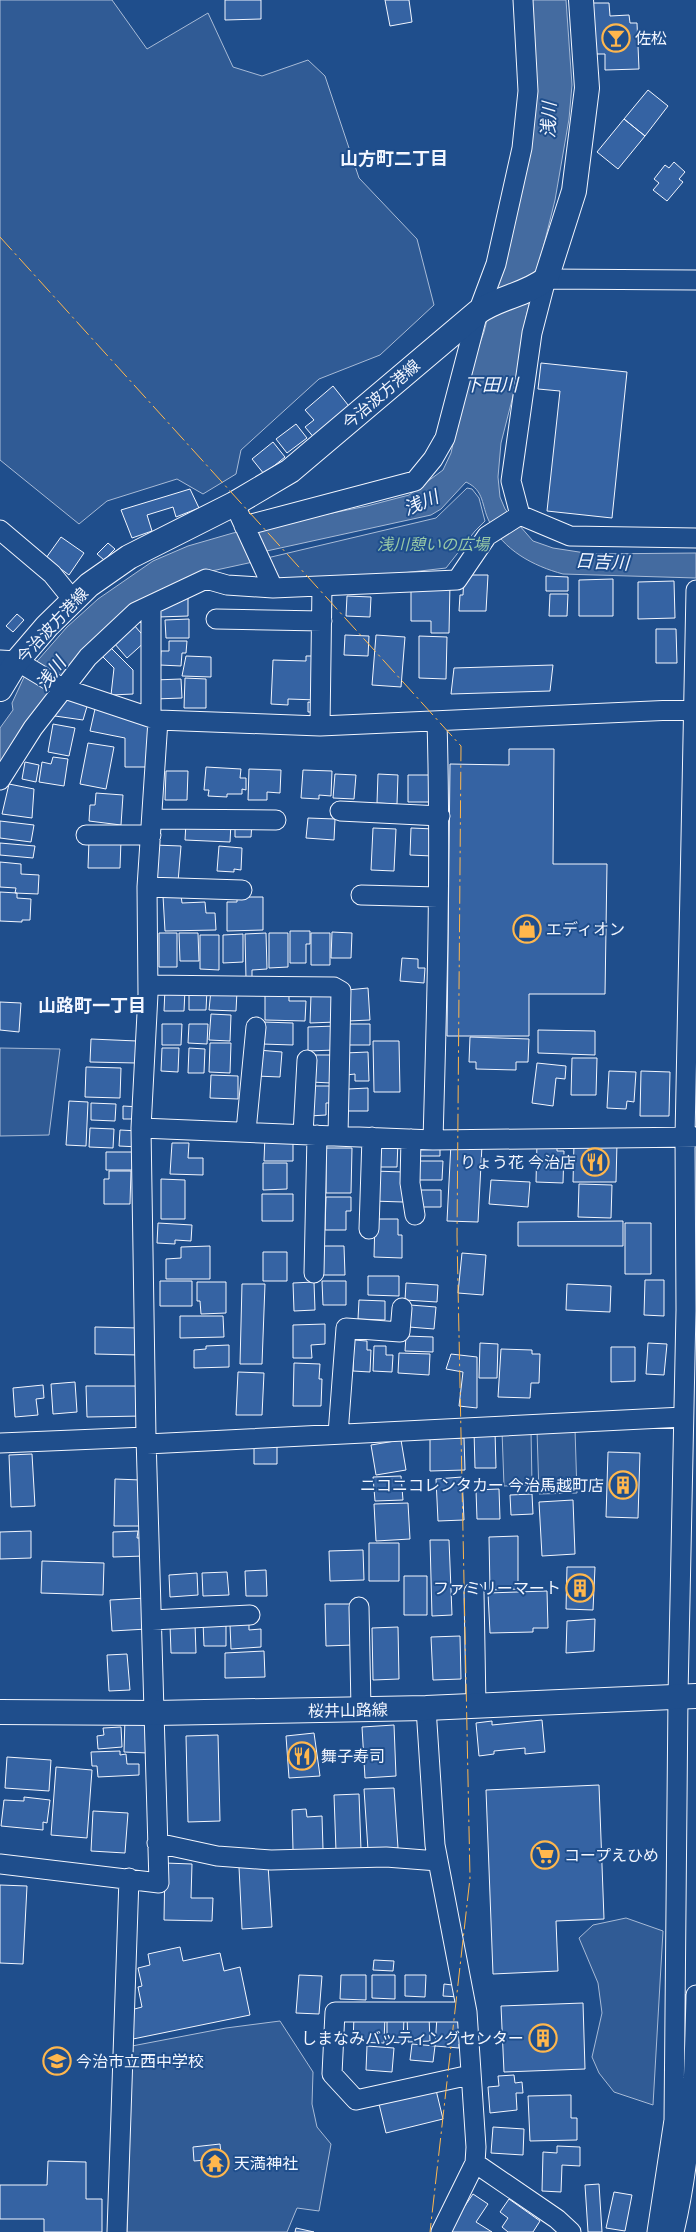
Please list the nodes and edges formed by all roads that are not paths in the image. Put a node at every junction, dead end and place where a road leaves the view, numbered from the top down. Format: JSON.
{"nodes":[{"id":1,"x":523,"y":0,"type":"edge"},
{"id":2,"x":581,"y":0,"type":"edge"},
{"id":3,"x":696,"y":280,"type":"edge"},
{"id":4,"x":541,"y":283,"type":"junction"},
{"id":5,"x":485,"y":308,"type":"junction"},
{"id":6,"x":234,"y":504,"type":"junction"},
{"id":7,"x":520,"y":515,"type":"junction"},
{"id":8,"x":244,"y":526,"type":"junction"},
{"id":9,"x":0,"y":530,"type":"edge"},
{"id":10,"x":696,"y":538,"type":"edge"},
{"id":11,"x":322,"y":586,"type":"junction"},
{"id":12,"x":273,"y":588,"type":"junction"},
{"id":13,"x":696,"y":590,"type":"edge"},
{"id":14,"x":73,"y":600,"type":"junction"},
{"id":15,"x":151,"y":605,"type":"junction"},
{"id":16,"x":216,"y":619,"type":"dead end"},
{"id":17,"x":322,"y":621,"type":"junction"},
{"id":18,"x":17,"y":664,"type":"edge"},
{"id":19,"x":62,"y":688,"type":"junction"},
{"id":20,"x":0,"y":690,"type":"edge"},
{"id":21,"x":695,"y":709,"type":"edge"},
{"id":22,"x":154,"y":718,"type":"junction"},
{"id":23,"x":437,"y":721,"type":"junction"},
{"id":24,"x":320,"y":726,"type":"junction"},
{"id":25,"x":0,"y":780,"type":"edge"},
{"id":26,"x":340,"y":811,"type":"dead end"},
{"id":27,"x":440,"y":816,"type":"junction"},
{"id":28,"x":276,"y":820,"type":"dead end"},
{"id":29,"x":152,"y":827,"type":"junction"},
{"id":30,"x":86,"y":835,"type":"dead end"},
{"id":31,"x":147,"y":887,"type":"junction"},
{"id":32,"x":242,"y":890,"type":"dead end"},
{"id":33,"x":361,"y":895,"type":"dead end"},
{"id":34,"x":438,"y":897,"type":"junction"},
{"id":35,"x":148,"y":985,"type":"junction"},
{"id":36,"x":256,"y":1027,"type":"dead end"},
{"id":37,"x":307,"y":1060,"type":"dead end"},
{"id":38,"x":141,"y":1128,"type":"junction"},
{"id":39,"x":246,"y":1131,"type":"junction"},
{"id":40,"x":310,"y":1135,"type":"junction"},
{"id":41,"x":338,"y":1136,"type":"junction"},
{"id":42,"x":691,"y":1137,"type":"edge"},
{"id":43,"x":372,"y":1138,"type":"junction"},
{"id":44,"x":411,"y":1139,"type":"junction"},
{"id":45,"x":433,"y":1140,"type":"junction"},
{"id":46,"x":415,"y":1215,"type":"dead end"},
{"id":47,"x":369,"y":1229,"type":"dead end"},
{"id":48,"x":314,"y":1273,"type":"dead end"},
{"id":49,"x":402,"y":1308,"type":"dead end"},
{"id":50,"x":687,"y":1412,"type":"edge"},
{"id":51,"x":338,"y":1434,"type":"junction"},
{"id":52,"x":146,"y":1440,"type":"junction"},
{"id":53,"x":0,"y":1443,"type":"edge"},
{"id":54,"x":474,"y":1592,"type":"dead end"},
{"id":55,"x":359,"y":1607,"type":"dead end"},
{"id":56,"x":250,"y":1615,"type":"dead end"},
{"id":57,"x":152,"y":1620,"type":"junction"},
{"id":58,"x":687,"y":1696,"type":"edge"},
{"id":59,"x":476,"y":1706,"type":"junction"},
{"id":60,"x":426,"y":1708,"type":"junction"},
{"id":61,"x":361,"y":1709,"type":"junction"},
{"id":62,"x":0,"y":1712,"type":"edge"},
{"id":63,"x":154,"y":1712,"type":"junction"},
{"id":64,"x":157,"y":1843,"type":"junction"},
{"id":65,"x":438,"y":1861,"type":"junction"},
{"id":66,"x":0,"y":1864,"type":"edge"},
{"id":67,"x":129,"y":1878,"type":"junction"},
{"id":68,"x":696,"y":1995,"type":"edge"},
{"id":69,"x":467,"y":2012,"type":"junction"},
{"id":70,"x":470,"y":2075,"type":"junction"},
{"id":71,"x":475,"y":2163,"type":"junction"},
{"id":72,"x":117,"y":2232,"type":"edge"},
{"id":73,"x":441,"y":2232,"type":"edge"},
{"id":74,"x":571,"y":2232,"type":"edge"},
{"id":75,"x":656,"y":2232,"type":"edge"},
{"id":76,"x":674,"y":2232,"type":"edge"}],
"edges":[{"from":1,"to":5,"type":"street"},
{"from":2,"to":4,"type":"main road"},
{"from":3,"to":4,"type":"street"},
{"from":4,"to":5,"type":"main road","name":"今治波方港線"},
{"from":4,"to":7,"type":"street"},
{"from":5,"to":6,"type":"main road","name":"今治波方港線"},
{"from":5,"to":8,"type":"street"},
{"from":6,"to":8,"type":"street"},
{"from":6,"to":14,"type":"main road","name":"今治波方港線"},
{"from":7,"to":10,"type":"street"},
{"from":7,"to":11,"type":"street"},
{"from":8,"to":12,"type":"street"},
{"from":9,"to":14,"type":"street"},
{"from":11,"to":12,"type":"street"},
{"from":11,"to":17,"type":"street"},
{"from":12,"to":15,"type":"street"},
{"from":13,"to":21,"type":"street"},
{"from":14,"to":18,"type":"main road","name":"今治波方港線"},
{"from":15,"to":19,"type":"street"},
{"from":15,"to":22,"type":"street"},
{"from":16,"to":17,"type":"street"},
{"from":17,"to":24,"type":"street"},
{"from":18,"to":19,"type":"street"},
{"from":18,"to":20,"type":"main road","name":"今治波方港線"},
{"from":19,"to":22,"type":"street"},
{"from":19,"to":25,"type":"street"},
{"from":21,"to":23,"type":"street"},
{"from":21,"to":42,"type":"street"},
{"from":22,"to":24,"type":"street"},
{"from":22,"to":29,"type":"street"},
{"from":23,"to":24,"type":"street"},
{"from":23,"to":27,"type":"street"},
{"from":26,"to":27,"type":"street"},
{"from":27,"to":34,"type":"street"},
{"from":28,"to":29,"type":"street"},
{"from":29,"to":30,"type":"street"},
{"from":29,"to":31,"type":"street"},
{"from":31,"to":32,"type":"street"},
{"from":31,"to":35,"type":"street"},
{"from":33,"to":34,"type":"street"},
{"from":34,"to":45,"type":"street"},
{"from":35,"to":38,"type":"street"},
{"from":35,"to":41,"type":"street"},
{"from":36,"to":39,"type":"street"},
{"from":37,"to":40,"type":"street"},
{"from":38,"to":39,"type":"street"},
{"from":38,"to":52,"type":"street"},
{"from":39,"to":40,"type":"street"},
{"from":40,"to":41,"type":"street"},
{"from":40,"to":48,"type":"street"},
{"from":41,"to":43,"type":"street"},
{"from":42,"to":45,"type":"street"},
{"from":42,"to":50,"type":"street"},
{"from":43,"to":44,"type":"street"},
{"from":43,"to":47,"type":"street"},
{"from":44,"to":45,"type":"street"},
{"from":44,"to":46,"type":"street"},
{"from":49,"to":51,"type":"street"},
{"from":50,"to":51,"type":"street"},
{"from":50,"to":58,"type":"street"},
{"from":51,"to":52,"type":"street"},
{"from":52,"to":53,"type":"street"},
{"from":52,"to":57,"type":"street"},
{"from":54,"to":59,"type":"street"},
{"from":55,"to":61,"type":"street"},
{"from":56,"to":57,"type":"street"},
{"from":57,"to":63,"type":"street"},
{"from":58,"to":59,"type":"main road","name":"桜井山路線"},
{"from":58,"to":75,"type":"street"},
{"from":59,"to":60,"type":"main road","name":"桜井山路線"},
{"from":60,"to":61,"type":"main road","name":"桜井山路線"},
{"from":60,"to":65,"type":"street"},
{"from":61,"to":63,"type":"main road","name":"桜井山路線"},
{"from":62,"to":63,"type":"main road","name":"桜井山路線"},
{"from":63,"to":64,"type":"street"},
{"from":64,"to":65,"type":"street"},
{"from":64,"to":67,"type":"street"},
{"from":65,"to":69,"type":"street"},
{"from":66,"to":67,"type":"street"},
{"from":67,"to":72,"type":"street"},
{"from":68,"to":76,"type":"street"},
{"from":69,"to":70,"type":"street"},
{"from":69,"to":70,"type":"street"},
{"from":70,"to":71,"type":"street"},
{"from":71,"to":73,"type":"street"},
{"from":71,"to":74,"type":"street"}]}
